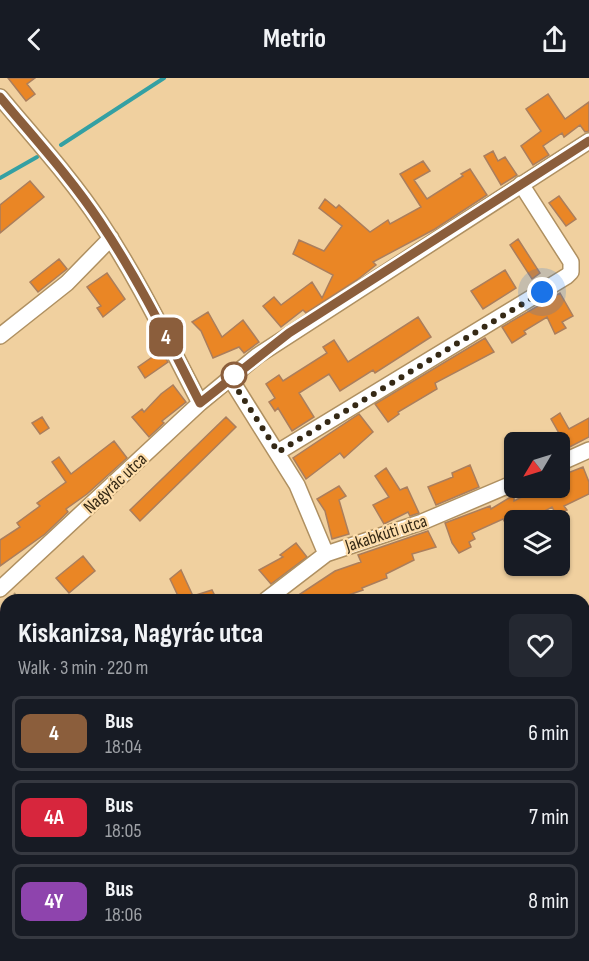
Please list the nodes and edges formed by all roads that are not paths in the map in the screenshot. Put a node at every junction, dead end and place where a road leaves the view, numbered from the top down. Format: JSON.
{"nodes":[{"id":1,"x":0,"y":97,"type":"edge"},
{"id":2,"x":589,"y":141,"type":"edge"},
{"id":3,"x":521,"y":184,"type":"junction"},
{"id":4,"x":111,"y":238,"type":"junction"},
{"id":5,"x":0,"y":336,"type":"edge"},
{"id":6,"x":230,"y":378,"type":"junction"},
{"id":7,"x":200,"y":403,"type":"junction"},
{"id":8,"x":589,"y":450,"type":"edge"},
{"id":9,"x":278,"y":452,"type":"junction"},
{"id":10,"x":570,"y":459,"type":"edge"},
{"id":11,"x":504,"y":487,"type":"edge"},
{"id":12,"x":326,"y":554,"type":"junction"},
{"id":13,"x":0,"y":589,"type":"edge"},
{"id":14,"x":274,"y":594,"type":"edge"}],
"edges":[{"from":1,"to":4,"type":"street"},
{"from":2,"to":3,"type":"street","name":"Nagyrác utca"},
{"from":3,"to":6,"type":"street","name":"Nagyrác utca"},
{"from":3,"to":9,"type":"street"},
{"from":4,"to":5,"type":"street"},
{"from":4,"to":7,"type":"street"},
{"from":6,"to":7,"type":"street","name":"Nagyrác utca"},
{"from":6,"to":9,"type":"street"},
{"from":7,"to":13,"type":"street","name":"Nagyrác utca"},
{"from":8,"to":10,"type":"street"},
{"from":9,"to":12,"type":"street"},
{"from":11,"to":12,"type":"street","name":"Jakabkúti utca"},
{"from":12,"to":14,"type":"street","name":"Jakabkúti utca"}]}
